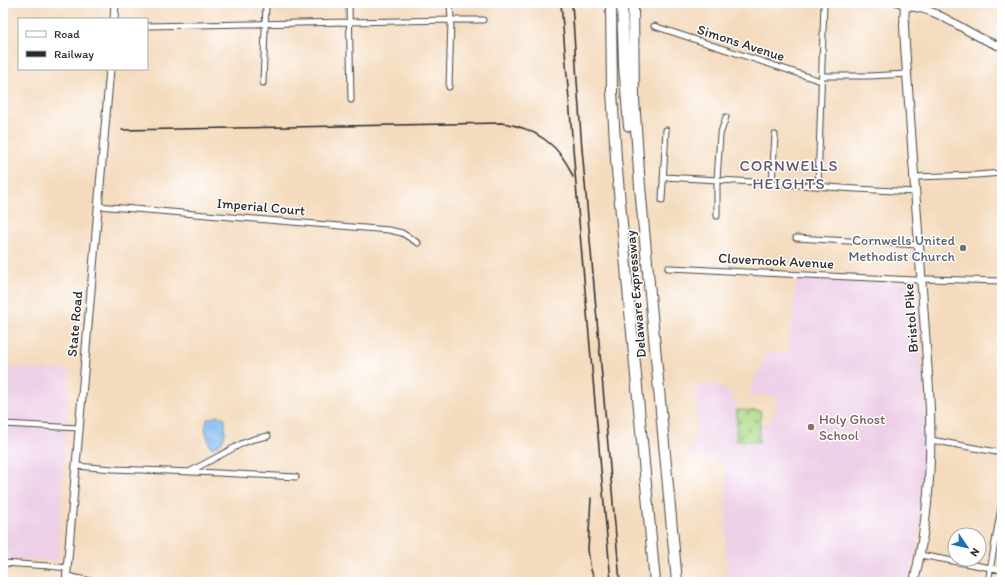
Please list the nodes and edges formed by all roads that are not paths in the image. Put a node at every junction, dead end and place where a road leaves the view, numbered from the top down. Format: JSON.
{"nodes":[{"id":1,"x":115,"y":3,"type":"edge"},
{"id":2,"x":266,"y":3,"type":"edge"},
{"id":3,"x":349,"y":3,"type":"edge"},
{"id":4,"x":450,"y":3,"type":"edge"},
{"id":5,"x":611,"y":3,"type":"edge"},
{"id":6,"x":622,"y":3,"type":"edge"},
{"id":7,"x":633,"y":3,"type":"edge"},
{"id":8,"x":824,"y":3,"type":"edge"},
{"id":9,"x":902,"y":4,"type":"edge"},
{"id":10,"x":114,"y":18,"type":"edge"},
{"id":11,"x":451,"y":20,"type":"junction"},
{"id":12,"x":483,"y":20,"type":"dead end"},
{"id":13,"x":350,"y":22,"type":"junction"},
{"id":14,"x":266,"y":23,"type":"junction"},
{"id":15,"x":148,"y":26,"type":"edge"},
{"id":16,"x":654,"y":26,"type":"dead end"},
{"id":17,"x":1002,"y":35,"type":"edge"},
{"id":18,"x":1001,"y":47,"type":"edge"},
{"id":19,"x":110,"y":70,"type":"edge"},
{"id":20,"x":907,"y":74,"type":"junction"},
{"id":21,"x":822,"y":78,"type":"junction"},
{"id":22,"x":263,"y":83,"type":"dead end"},
{"id":23,"x":449,"y":87,"type":"dead end"},
{"id":24,"x":351,"y":100,"type":"dead end"},
{"id":25,"x":726,"y":117,"type":"dead end"},
{"id":26,"x":666,"y":130,"type":"dead end"},
{"id":27,"x":775,"y":135,"type":"dead end"},
{"id":28,"x":1002,"y":173,"type":"edge"},
{"id":29,"x":663,"y":177,"type":"junction"},
{"id":30,"x":914,"y":177,"type":"junction"},
{"id":31,"x":717,"y":180,"type":"junction"},
{"id":32,"x":772,"y":183,"type":"junction"},
{"id":33,"x":818,"y":186,"type":"junction"},
{"id":34,"x":915,"y":192,"type":"junction"},
{"id":35,"x":662,"y":200,"type":"dead end"},
{"id":36,"x":98,"y":206,"type":"junction"},
{"id":37,"x":717,"y":216,"type":"dead end"},
{"id":38,"x":796,"y":238,"type":"dead end"},
{"id":39,"x":418,"y":243,"type":"dead end"},
{"id":40,"x":919,"y":245,"type":"junction"},
{"id":41,"x":668,"y":268,"type":"dead end"},
{"id":42,"x":649,"y":279,"type":"junction"},
{"id":43,"x":921,"y":279,"type":"junction"},
{"id":44,"x":1002,"y":281,"type":"edge"},
{"id":45,"x":3,"y":424,"type":"edge"},
{"id":46,"x":79,"y":428,"type":"junction"},
{"id":47,"x":268,"y":436,"type":"dead end"},
{"id":48,"x":931,"y":440,"type":"junction"},
{"id":49,"x":1002,"y":453,"type":"edge"},
{"id":50,"x":76,"y":466,"type":"junction"},
{"id":51,"x":188,"y":472,"type":"junction"},
{"id":52,"x":296,"y":477,"type":"dead end"},
{"id":53,"x":1002,"y":502,"type":"edge"},
{"id":54,"x":920,"y":555,"type":"junction"},
{"id":55,"x":3,"y":563,"type":"edge"},
{"id":56,"x":990,"y":567,"type":"junction"},
{"id":57,"x":67,"y":568,"type":"junction"},
{"id":58,"x":1002,"y":570,"type":"edge"},
{"id":59,"x":66,"y":579,"type":"edge"},
{"id":60,"x":106,"y":582,"type":"edge"},
{"id":61,"x":655,"y":582,"type":"edge"},
{"id":62,"x":677,"y":582,"type":"edge"},
{"id":63,"x":914,"y":582,"type":"edge"},
{"id":64,"x":988,"y":582,"type":"edge"}],
"edges":[{"from":1,"to":10,"type":"main road"},
{"from":2,"to":14,"type":"street"},
{"from":3,"to":13,"type":"street"},
{"from":4,"to":11,"type":"street"},
{"from":5,"to":61,"type":"highway","name":"Delaware Expressway"},
{"from":6,"to":42,"type":"highway"},
{"from":7,"to":42,"type":"highway","name":"Delaware Expressway"},
{"from":8,"to":21,"type":"street"},
{"from":9,"to":18,"type":"main road"},
{"from":9,"to":20,"type":"main road","name":"Bristol Pike"},
{"from":11,"to":12,"type":"street"},
{"from":11,"to":13,"type":"street"},
{"from":11,"to":23,"type":"street"},
{"from":13,"to":14,"type":"street"},
{"from":13,"to":24,"type":"street"},
{"from":14,"to":15,"type":"street"},
{"from":14,"to":22,"type":"street"},
{"from":16,"to":21,"type":"street","name":"Simons Avenue"},
{"from":17,"to":18,"type":"street"},
{"from":19,"to":36,"type":"main road","name":"State Road"},
{"from":20,"to":21,"type":"street","name":"Simons Avenue"},
{"from":20,"to":30,"type":"main road","name":"Bristol Pike"},
{"from":21,"to":33,"type":"street"},
{"from":25,"to":31,"type":"street"},
{"from":26,"to":29,"type":"street"},
{"from":27,"to":32,"type":"street"},
{"from":28,"to":30,"type":"street"},
{"from":29,"to":31,"type":"street"},
{"from":29,"to":35,"type":"street"},
{"from":30,"to":34,"type":"main road","name":"Bristol Pike"},
{"from":31,"to":32,"type":"street"},
{"from":31,"to":37,"type":"street"},
{"from":32,"to":33,"type":"street"},
{"from":33,"to":34,"type":"street"},
{"from":34,"to":40,"type":"main road","name":"Bristol Pike"},
{"from":36,"to":39,"type":"street","name":"Imperial Court"},
{"from":36,"to":46,"type":"main road","name":"State Road"},
{"from":38,"to":40,"type":"street"},
{"from":40,"to":43,"type":"main road","name":"Bristol Pike"},
{"from":41,"to":43,"type":"street","name":"Clovernook Avenue"},
{"from":42,"to":62,"type":"highway","name":"Delaware Expressway"},
{"from":43,"to":44,"type":"street","name":"Clovernook Avenue"},
{"from":43,"to":48,"type":"main road","name":"Bristol Pike"},
{"from":45,"to":46,"type":"street"},
{"from":46,"to":50,"type":"main road","name":"State Road"},
{"from":47,"to":51,"type":"street"},
{"from":48,"to":49,"type":"street"},
{"from":48,"to":54,"type":"main road","name":"Bristol Pike"},
{"from":50,"to":51,"type":"street"},
{"from":50,"to":57,"type":"main road","name":"State Road"},
{"from":51,"to":52,"type":"street"},
{"from":53,"to":56,"type":"street"},
{"from":54,"to":56,"type":"street"},
{"from":54,"to":63,"type":"main road","name":"Bristol Pike"},
{"from":55,"to":57,"type":"street"},
{"from":56,"to":58,"type":"street"},
{"from":56,"to":64,"type":"street"},
{"from":57,"to":59,"type":"main road","name":"State Road"},
{"from":59,"to":60,"type":"street"}]}
